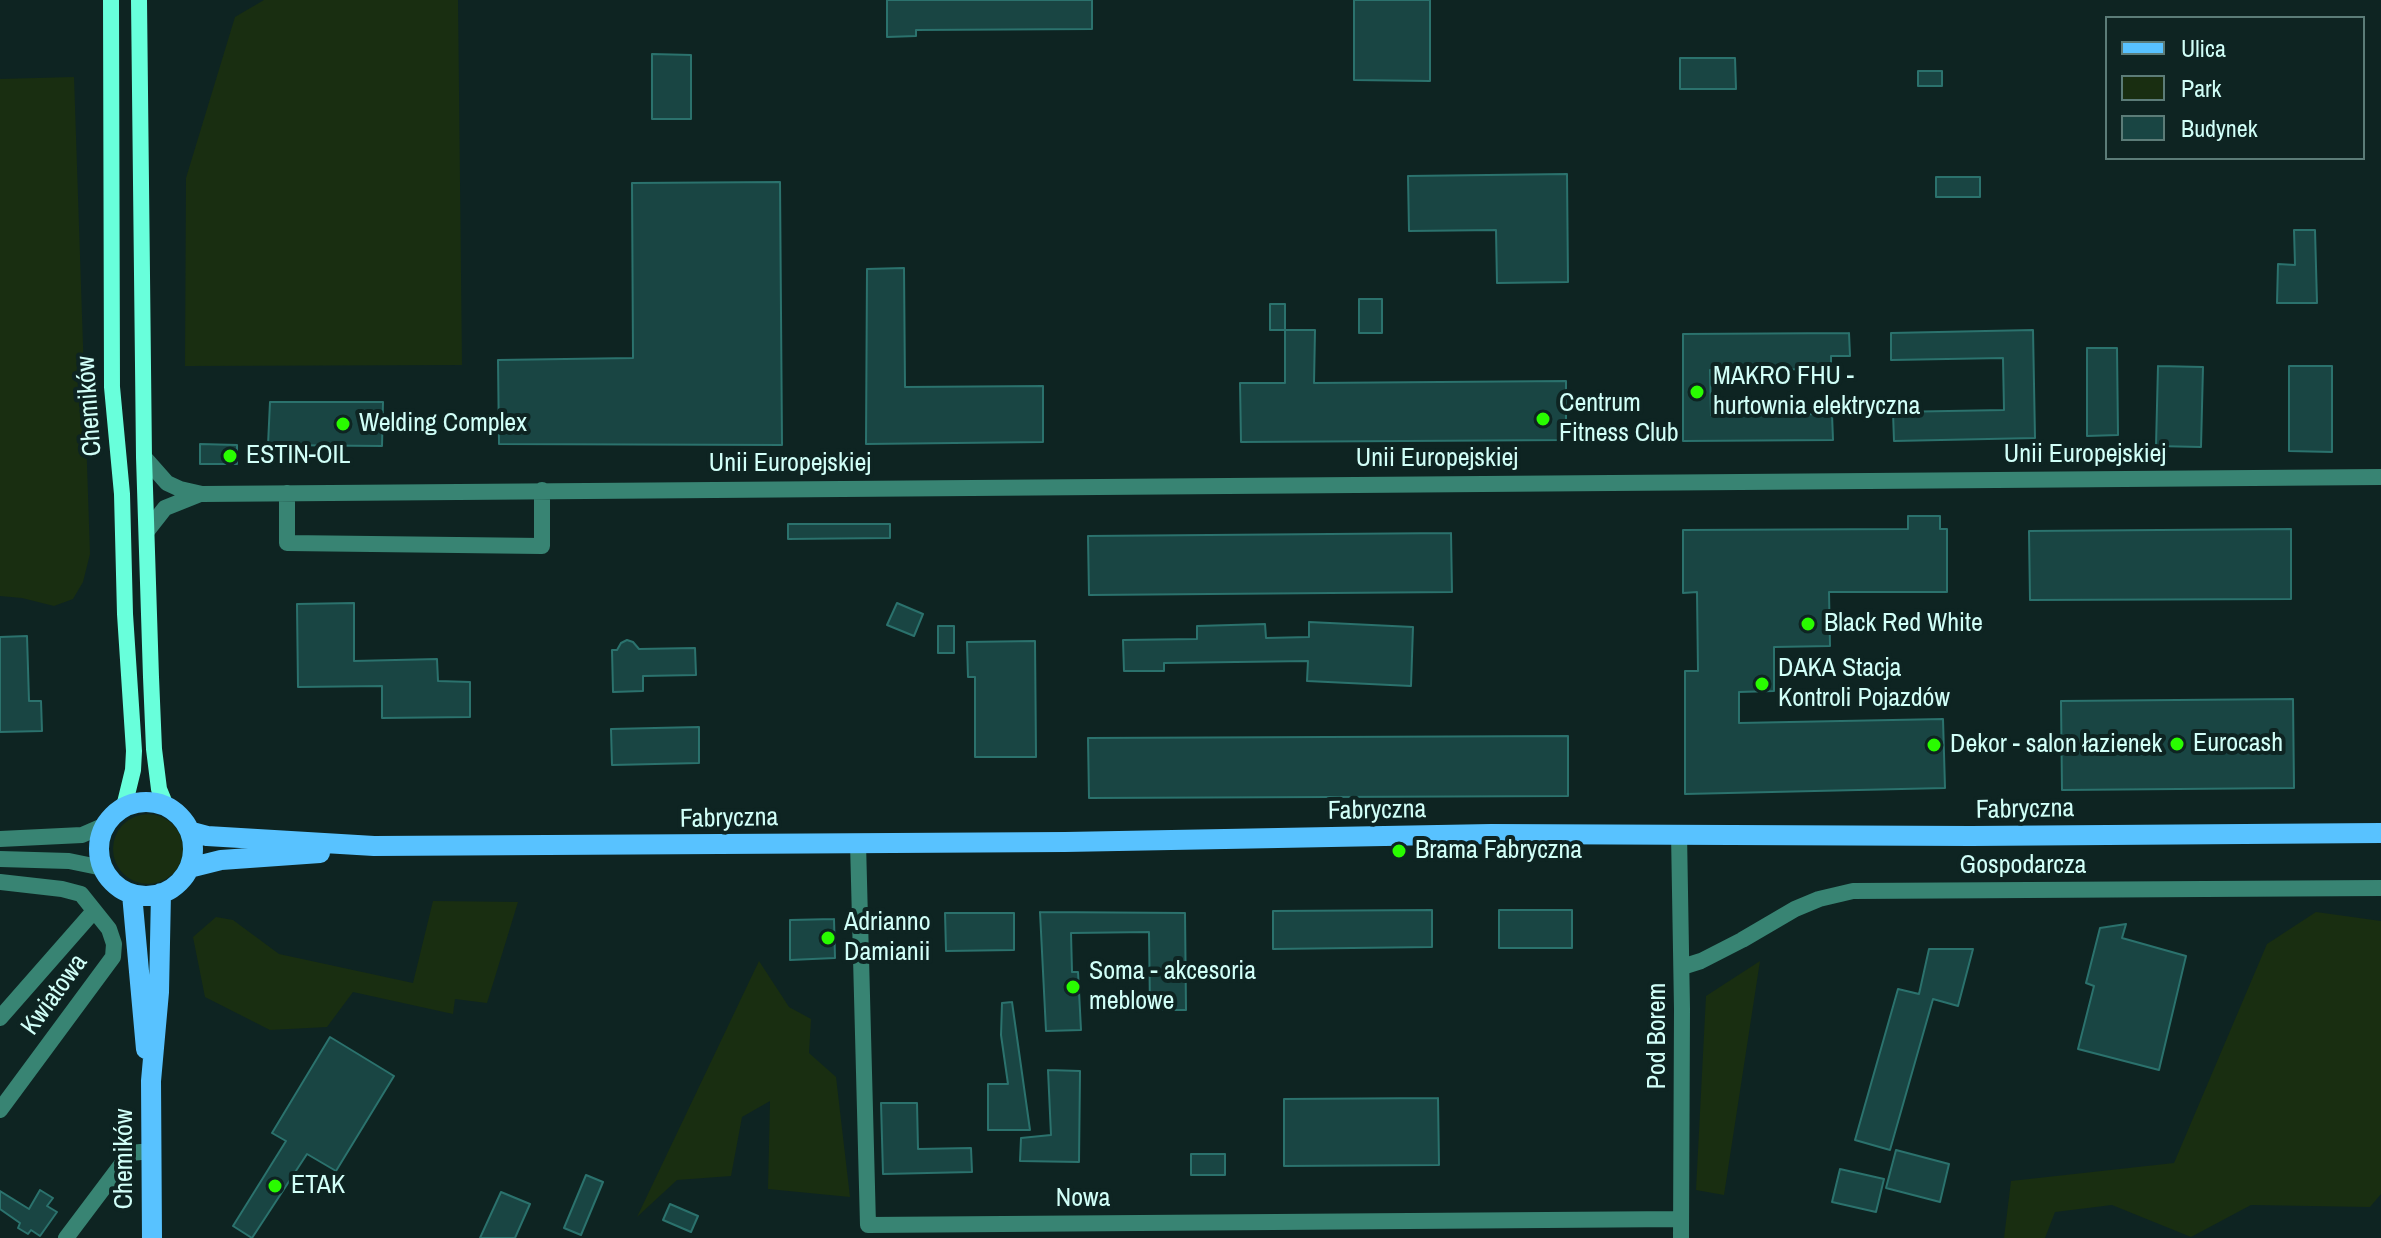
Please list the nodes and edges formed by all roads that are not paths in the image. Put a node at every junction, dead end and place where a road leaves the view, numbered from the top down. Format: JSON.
{"nodes":[{"id":1,"x":111,"y":0,"type":"edge"},
{"id":2,"x":139,"y":0,"type":"edge"},
{"id":3,"x":144,"y":457,"type":"junction"},
{"id":4,"x":2381,"y":477,"type":"edge"},
{"id":5,"x":542,"y":490,"type":"junction"},
{"id":6,"x":287,"y":493,"type":"junction"},
{"id":7,"x":202,"y":494,"type":"junction"},
{"id":8,"x":147,"y":531,"type":"junction"},
{"id":9,"x":166,"y":806,"type":"junction"},
{"id":10,"x":124,"y":807,"type":"junction"},
{"id":11,"x":105,"y":825,"type":"junction"},
{"id":12,"x":192,"y":832,"type":"junction"},
{"id":13,"x":1679,"y":833,"type":"junction"},
{"id":14,"x":2381,"y":833,"type":"edge"},
{"id":15,"x":0,"y":839,"type":"edge"},
{"id":16,"x":858,"y":843,"type":"junction"},
{"id":17,"x":374,"y":846,"type":"junction"},
{"id":18,"x":0,"y":859,"type":"edge"},
{"id":19,"x":103,"y":868,"type":"junction"},
{"id":20,"x":189,"y":868,"type":"junction"},
{"id":21,"x":0,"y":882,"type":"edge"},
{"id":22,"x":2381,"y":888,"type":"edge"},
{"id":23,"x":161,"y":893,"type":"junction"},
{"id":24,"x":132,"y":894,"type":"junction"},
{"id":25,"x":93,"y":912,"type":"junction"},
{"id":26,"x":1682,"y":967,"type":"junction"},
{"id":27,"x":0,"y":1018,"type":"edge"},
{"id":28,"x":151,"y":1081,"type":"junction"},
{"id":29,"x":0,"y":1110,"type":"edge"},
{"id":30,"x":152,"y":1151,"type":"junction"},
{"id":31,"x":1681,"y":1219,"type":"junction"},
{"id":32,"x":66,"y":1238,"type":"edge"},
{"id":33,"x":152,"y":1238,"type":"edge"},
{"id":34,"x":1681,"y":1238,"type":"edge"}],
"edges":[{"from":1,"to":10,"type":"main road","name":"Chemików"},
{"from":2,"to":3,"type":"main road","name":"Chemików"},
{"from":3,"to":7,"type":"street","name":"Unii Europejskiej"},
{"from":3,"to":8,"type":"main road","name":"Chemików"},
{"from":4,"to":5,"type":"street","name":"Unii Europejskiej"},
{"from":5,"to":6,"type":"street","name":"Unii Europejskiej"},
{"from":5,"to":6,"type":"street"},
{"from":6,"to":7,"type":"street","name":"Unii Europejskiej"},
{"from":7,"to":8,"type":"street","name":"Unii Europejskiej"},
{"from":8,"to":9,"type":"main road","name":"Chemików"},
{"from":9,"to":10,"type":"main road"},
{"from":9,"to":12,"type":"main road"},
{"from":10,"to":11,"type":"main road"},
{"from":11,"to":15,"type":"street"},
{"from":11,"to":19,"type":"main road"},
{"from":12,"to":17,"type":"main road","name":"Fabryczna"},
{"from":12,"to":20,"type":"main road"},
{"from":13,"to":14,"type":"main road","name":"Fabryczna"},
{"from":13,"to":16,"type":"main road","name":"Fabryczna"},
{"from":13,"to":26,"type":"street","name":"Pod Borem"},
{"from":16,"to":17,"type":"main road","name":"Fabryczna"},
{"from":16,"to":31,"type":"street","name":"Nowa"},
{"from":17,"to":20,"type":"main road","name":"Fabryczna"},
{"from":18,"to":19,"type":"street"},
{"from":19,"to":24,"type":"main road"},
{"from":20,"to":23,"type":"main road"},
{"from":21,"to":25,"type":"street","name":"Kwiatowa"},
{"from":22,"to":26,"type":"street","name":"Gospodarcza"},
{"from":23,"to":24,"type":"main road"},
{"from":23,"to":28,"type":"main road","name":"Chemików"},
{"from":24,"to":28,"type":"main road","name":"Chemików"},
{"from":25,"to":27,"type":"street"},
{"from":25,"to":29,"type":"street","name":"Kwiatowa"},
{"from":26,"to":31,"type":"street","name":"Pod Borem"},
{"from":28,"to":30,"type":"main road","name":"Chemików"},
{"from":30,"to":32,"type":"street"},
{"from":30,"to":33,"type":"main road","name":"Chemików"},
{"from":31,"to":34,"type":"street","name":"Pod Borem"}]}
